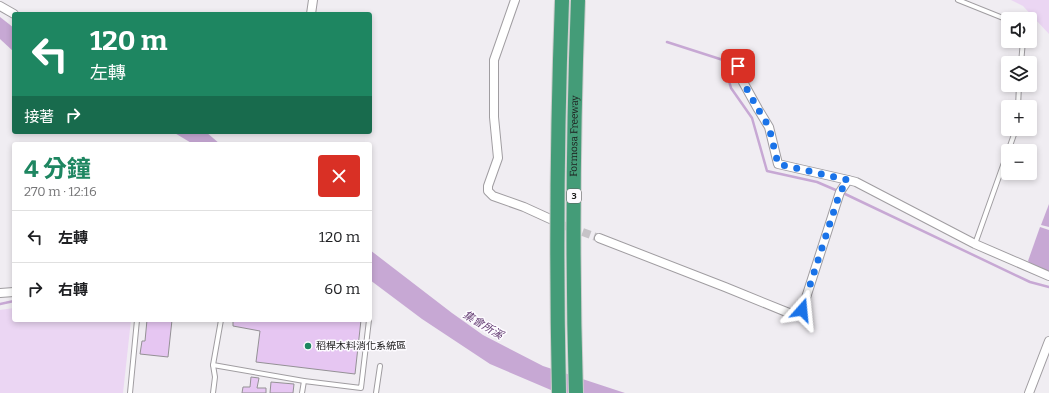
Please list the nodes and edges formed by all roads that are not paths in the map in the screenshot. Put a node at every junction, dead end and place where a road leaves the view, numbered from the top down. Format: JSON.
{"nodes":[{"id":1,"x":313,"y":0,"type":"edge"},
{"id":2,"x":515,"y":0,"type":"edge"},
{"id":3,"x":562,"y":0,"type":"edge"},
{"id":4,"x":578,"y":0,"type":"edge"},
{"id":5,"x":958,"y":0,"type":"edge"},
{"id":6,"x":0,"y":6,"type":"edge"},
{"id":7,"x":311,"y":12,"type":"edge"},
{"id":8,"x":12,"y":13,"type":"edge"},
{"id":9,"x":1001,"y":17,"type":"edge"},
{"id":10,"x":738,"y":66,"type":"dead end"},
{"id":11,"x":1014,"y":136,"type":"edge"},
{"id":12,"x":848,"y":180,"type":"junction"},
{"id":13,"x":560,"y":224,"type":"tunnel mouth"},
{"id":14,"x":599,"y":238,"type":"tunnel mouth"},
{"id":15,"x":975,"y":244,"type":"junction"},
{"id":16,"x":1049,"y":276,"type":"edge"},
{"id":17,"x":12,"y":292,"type":"edge"},
{"id":18,"x":0,"y":294,"type":"edge"},
{"id":19,"x":137,"y":322,"type":"edge"},
{"id":20,"x":221,"y":322,"type":"edge"},
{"id":21,"x":369,"y":322,"type":"edge"},
{"id":22,"x":1049,"y":341,"type":"edge"},
{"id":23,"x":213,"y":365,"type":"junction"},
{"id":24,"x":380,"y":366,"type":"dead end"},
{"id":25,"x":304,"y":381,"type":"junction"},
{"id":26,"x":130,"y":393,"type":"edge"},
{"id":27,"x":213,"y":393,"type":"edge"},
{"id":28,"x":302,"y":393,"type":"edge"},
{"id":29,"x":376,"y":393,"type":"edge"},
{"id":30,"x":559,"y":393,"type":"edge"},
{"id":31,"x":576,"y":393,"type":"edge"},
{"id":32,"x":1029,"y":393,"type":"edge"}],
"edges":[{"from":1,"to":7,"type":"street"},
{"from":2,"to":13,"type":"street"},
{"from":3,"to":30,"type":"highway","name":"Formosa Freeway","number":"3","bridge":true},
{"from":4,"to":31,"type":"highway","name":"Formosa Freeway","number":"3","bridge":true},
{"from":5,"to":9,"type":"lane"},
{"from":6,"to":8,"type":"street"},
{"from":10,"to":12,"type":"street"},
{"from":11,"to":15,"type":"lane"},
{"from":12,"to":14,"type":"street"},
{"from":12,"to":15,"type":"street"},
{"from":15,"to":16,"type":"street"},
{"from":17,"to":18,"type":"street"},
{"from":19,"to":26,"type":"lane"},
{"from":20,"to":23,"type":"lane"},
{"from":21,"to":25,"type":"lane"},
{"from":22,"to":32,"type":"street"},
{"from":23,"to":25,"type":"lane"},
{"from":23,"to":27,"type":"lane"},
{"from":24,"to":29,"type":"lane"},
{"from":25,"to":28,"type":"lane"}]}
